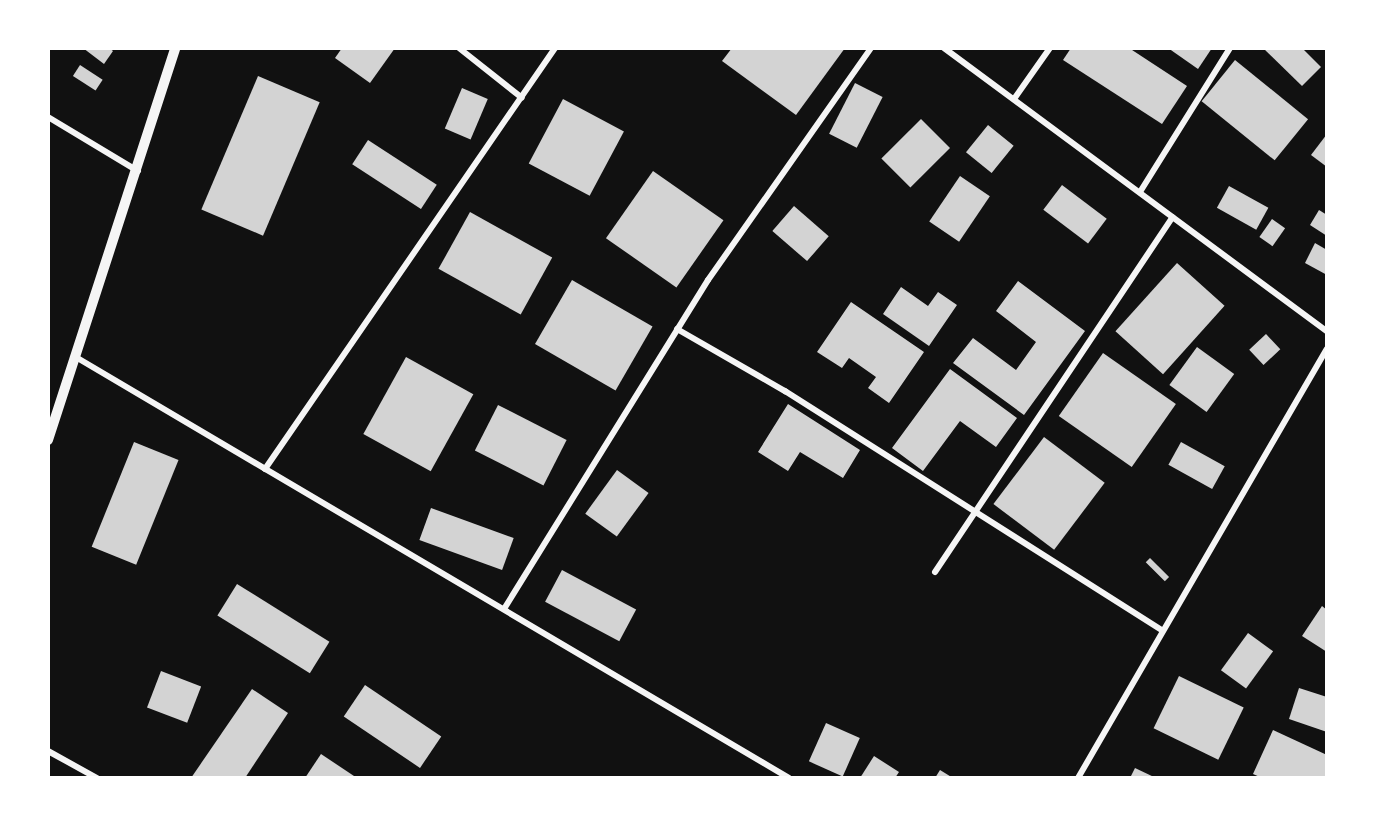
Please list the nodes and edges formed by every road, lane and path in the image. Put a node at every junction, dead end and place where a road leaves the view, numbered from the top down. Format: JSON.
{"nodes":[{"id":1,"x":176,"y":48,"type":"edge"},
{"id":2,"x":459,"y":48,"type":"edge"},
{"id":3,"x":555,"y":48,"type":"edge"},
{"id":4,"x":871,"y":48,"type":"edge"},
{"id":5,"x":944,"y":48,"type":"edge"},
{"id":6,"x":1050,"y":48,"type":"edge"},
{"id":7,"x":1230,"y":48,"type":"edge"},
{"id":8,"x":522,"y":98,"type":"junction"},
{"id":9,"x":1014,"y":99,"type":"junction"},
{"id":10,"x":48,"y":117,"type":"edge"},
{"id":11,"x":138,"y":171,"type":"junction"},
{"id":12,"x":1140,"y":192,"type":"junction"},
{"id":13,"x":1173,"y":217,"type":"junction"},
{"id":14,"x":677,"y":329,"type":"junction"},
{"id":15,"x":1327,"y":330,"type":"edge"},
{"id":16,"x":1327,"y":349,"type":"edge"},
{"id":17,"x":73,"y":356,"type":"junction"},
{"id":18,"x":48,"y":440,"type":"edge"},
{"id":19,"x":265,"y":469,"type":"junction"},
{"id":20,"x":974,"y":514,"type":"junction"},
{"id":21,"x":935,"y":572,"type":"dead end"},
{"id":22,"x":504,"y":609,"type":"junction"},
{"id":23,"x":1162,"y":630,"type":"junction"},
{"id":24,"x":48,"y":751,"type":"edge"},
{"id":25,"x":97,"y":778,"type":"edge"},
{"id":26,"x":789,"y":778,"type":"edge"},
{"id":27,"x":1078,"y":778,"type":"edge"}],
"edges":[{"from":1,"to":11,"type":"street"},
{"from":2,"to":8,"type":"street"},
{"from":3,"to":8,"type":"street"},
{"from":4,"to":14,"type":"street"},
{"from":5,"to":9,"type":"street"},
{"from":6,"to":9,"type":"street"},
{"from":7,"to":12,"type":"street"},
{"from":8,"to":19,"type":"street"},
{"from":9,"to":12,"type":"street"},
{"from":10,"to":11,"type":"street"},
{"from":11,"to":17,"type":"street"},
{"from":12,"to":13,"type":"street"},
{"from":13,"to":15,"type":"street"},
{"from":13,"to":20,"type":"street"},
{"from":14,"to":20,"type":"street"},
{"from":14,"to":22,"type":"street"},
{"from":16,"to":23,"type":"street"},
{"from":17,"to":18,"type":"street"},
{"from":17,"to":19,"type":"street"},
{"from":19,"to":22,"type":"street"},
{"from":20,"to":21,"type":"street"},
{"from":20,"to":23,"type":"street"},
{"from":22,"to":26,"type":"street"},
{"from":23,"to":27,"type":"street"},
{"from":24,"to":25,"type":"street"}]}
